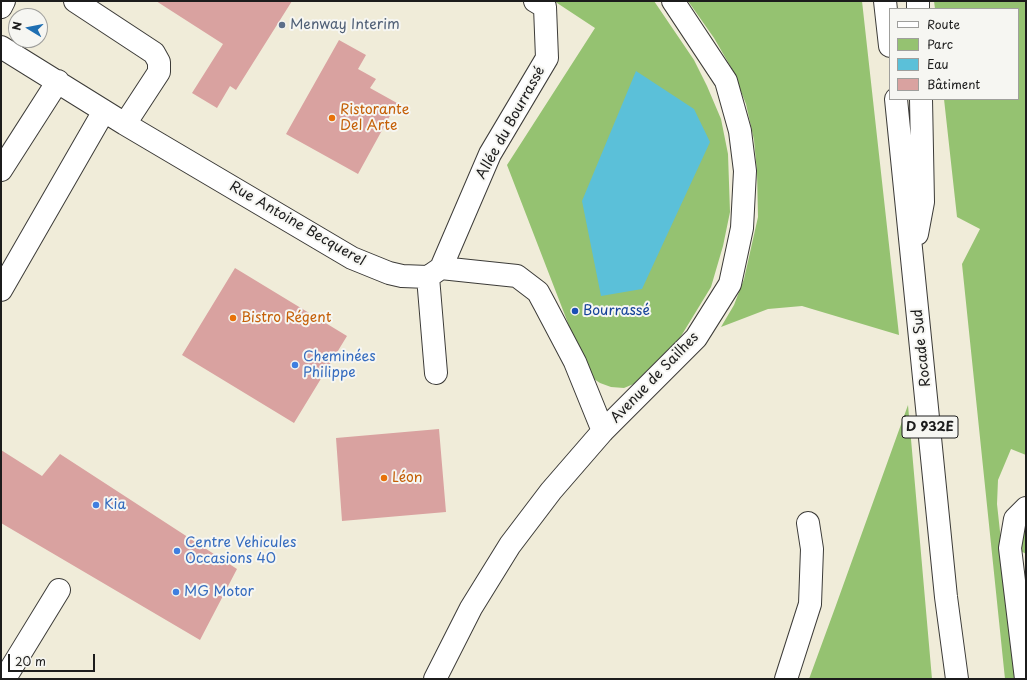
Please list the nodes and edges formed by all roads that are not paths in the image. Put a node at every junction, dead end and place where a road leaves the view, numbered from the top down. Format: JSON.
{"nodes":[{"id":1,"x":4,"y":1,"type":"edge"},
{"id":2,"x":75,"y":1,"type":"edge"},
{"id":3,"x":535,"y":1,"type":"edge"},
{"id":4,"x":673,"y":1,"type":"edge"},
{"id":5,"x":885,"y":1,"type":"edge"},
{"id":6,"x":1,"y":7,"type":"edge"},
{"id":7,"x":889,"y":37,"type":"edge"},
{"id":8,"x":1,"y":47,"type":"edge"},
{"id":9,"x":58,"y":81,"type":"junction"},
{"id":10,"x":896,"y":100,"type":"edge"},
{"id":11,"x":921,"y":100,"type":"edge"},
{"id":12,"x":104,"y":111,"type":"junction"},
{"id":13,"x":124,"y":124,"type":"junction"},
{"id":14,"x":4,"y":157,"type":"edge"},
{"id":15,"x":913,"y":256,"type":"junction"},
{"id":16,"x":434,"y":272,"type":"junction"},
{"id":17,"x":1,"y":290,"type":"edge"},
{"id":18,"x":436,"y":373,"type":"dead end"},
{"id":19,"x":603,"y":431,"type":"junction"},
{"id":20,"x":1026,"y":508,"type":"edge"},
{"id":21,"x":808,"y":523,"type":"dead end"},
{"id":22,"x":59,"y":590,"type":"dead end"},
{"id":23,"x":946,"y":597,"type":"junction"},
{"id":24,"x":7,"y":675,"type":"edge"},
{"id":25,"x":434,"y":679,"type":"edge"},
{"id":26,"x":786,"y":679,"type":"edge"},
{"id":27,"x":950,"y":679,"type":"edge"},
{"id":28,"x":957,"y":679,"type":"edge"},
{"id":29,"x":1026,"y":679,"type":"edge"}],
"edges":[{"from":1,"to":6,"type":"street"},
{"from":2,"to":13,"type":"street"},
{"from":3,"to":16,"type":"street","name":"Allée du Bourrassé"},
{"from":4,"to":19,"type":"street","name":"Avenue de Sailhes"},
{"from":5,"to":7,"type":"street"},
{"from":8,"to":9,"type":"street","name":"Rue Antoine Becquerel"},
{"from":9,"to":12,"type":"street","name":"Rue Antoine Becquerel"},
{"from":9,"to":14,"type":"street"},
{"from":10,"to":15,"type":"street","name":"Rocade Sud","number":"D 932E"},
{"from":11,"to":15,"type":"street"},
{"from":12,"to":13,"type":"street","name":"Rue Antoine Becquerel"},
{"from":12,"to":17,"type":"street"},
{"from":13,"to":16,"type":"street","name":"Rue Antoine Becquerel"},
{"from":15,"to":23,"type":"street","name":"Rocade Sud","number":"D 932E"},
{"from":16,"to":18,"type":"street"},
{"from":16,"to":19,"type":"street","name":"Rue Antoine Becquerel"},
{"from":19,"to":25,"type":"street","name":"Avenue de Sailhes"},
{"from":20,"to":29,"type":"street"},
{"from":21,"to":26,"type":"street"},
{"from":22,"to":24,"type":"street"},
{"from":23,"to":27,"type":"street","name":"Rocade Sud","number":"D 932E"},
{"from":23,"to":28,"type":"street","name":"Rocade Sud","number":"D 932E"}]}
